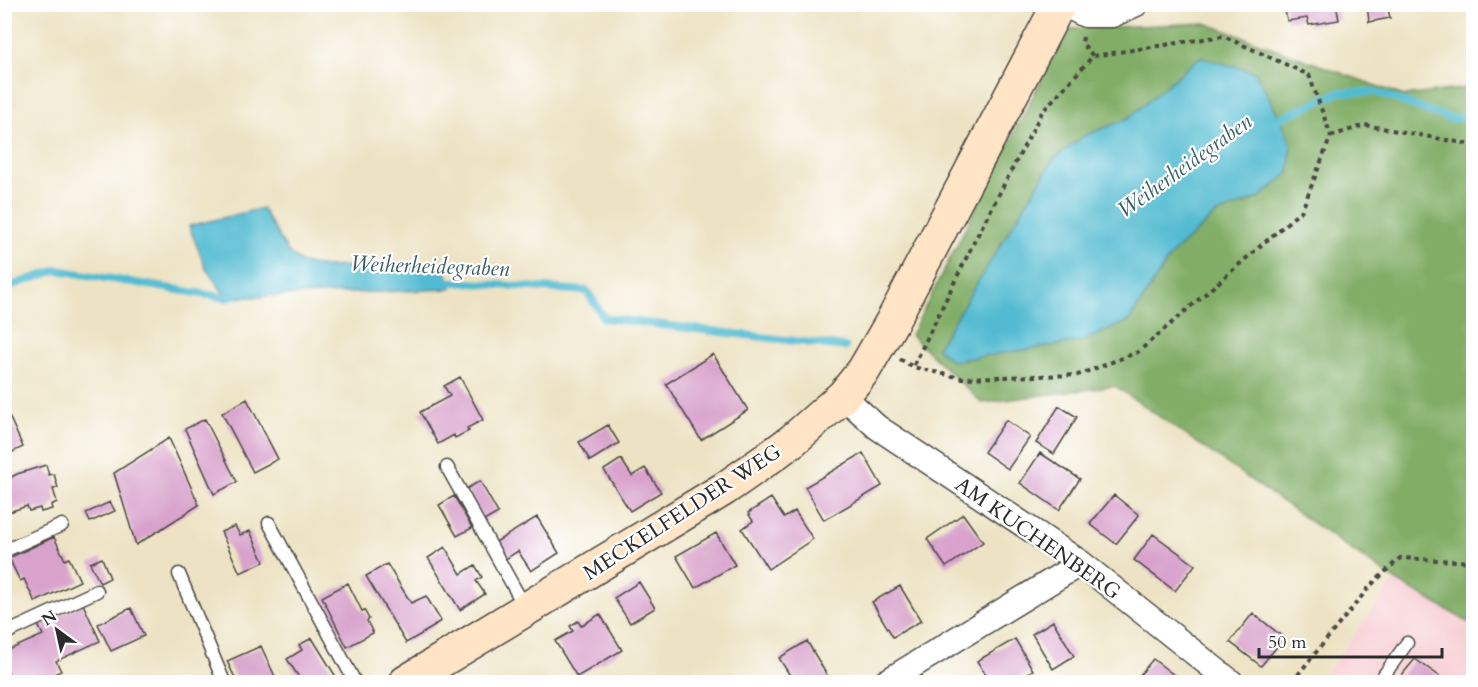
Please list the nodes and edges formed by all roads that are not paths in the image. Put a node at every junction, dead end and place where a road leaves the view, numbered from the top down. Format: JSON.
{"nodes":[{"id":1,"x":1061,"y":4,"type":"edge"},
{"id":2,"x":1136,"y":4,"type":"edge"},
{"id":3,"x":843,"y":396,"type":"junction"},
{"id":4,"x":447,"y":467,"type":"dead end"},
{"id":5,"x":269,"y":523,"type":"dead end"},
{"id":6,"x":62,"y":525,"type":"dead end"},
{"id":7,"x":4,"y":551,"type":"edge"},
{"id":8,"x":1081,"y":563,"type":"junction"},
{"id":9,"x":179,"y":574,"type":"dead end"},
{"id":10,"x":97,"y":591,"type":"dead end"},
{"id":11,"x":526,"y":610,"type":"junction"},
{"id":12,"x":4,"y":634,"type":"edge"},
{"id":13,"x":1407,"y":643,"type":"dead end"},
{"id":14,"x":224,"y":682,"type":"edge"},
{"id":15,"x":356,"y":682,"type":"edge"},
{"id":16,"x":406,"y":682,"type":"edge"},
{"id":17,"x":886,"y":682,"type":"edge"},
{"id":18,"x":1231,"y":682,"type":"edge"},
{"id":19,"x":1379,"y":682,"type":"edge"}],
"edges":[{"from":1,"to":2,"type":"street","name":"MECKELFELDER WEG"},
{"from":1,"to":3,"type":"main road","name":"MECKELFELDER WEG"},
{"from":3,"to":8,"type":"street","name":"AM KUCHENBERG"},
{"from":3,"to":11,"type":"main road","name":"MECKELFELDER WEG"},
{"from":4,"to":11,"type":"lane"},
{"from":5,"to":15,"type":"lane"},
{"from":6,"to":7,"type":"lane"},
{"from":8,"to":17,"type":"street"},
{"from":8,"to":18,"type":"street","name":"AM KUCHENBERG"},
{"from":9,"to":14,"type":"lane"},
{"from":10,"to":12,"type":"lane"},
{"from":11,"to":16,"type":"main road","name":"MECKELFELDER WEG"},
{"from":13,"to":19,"type":"lane"}]}
